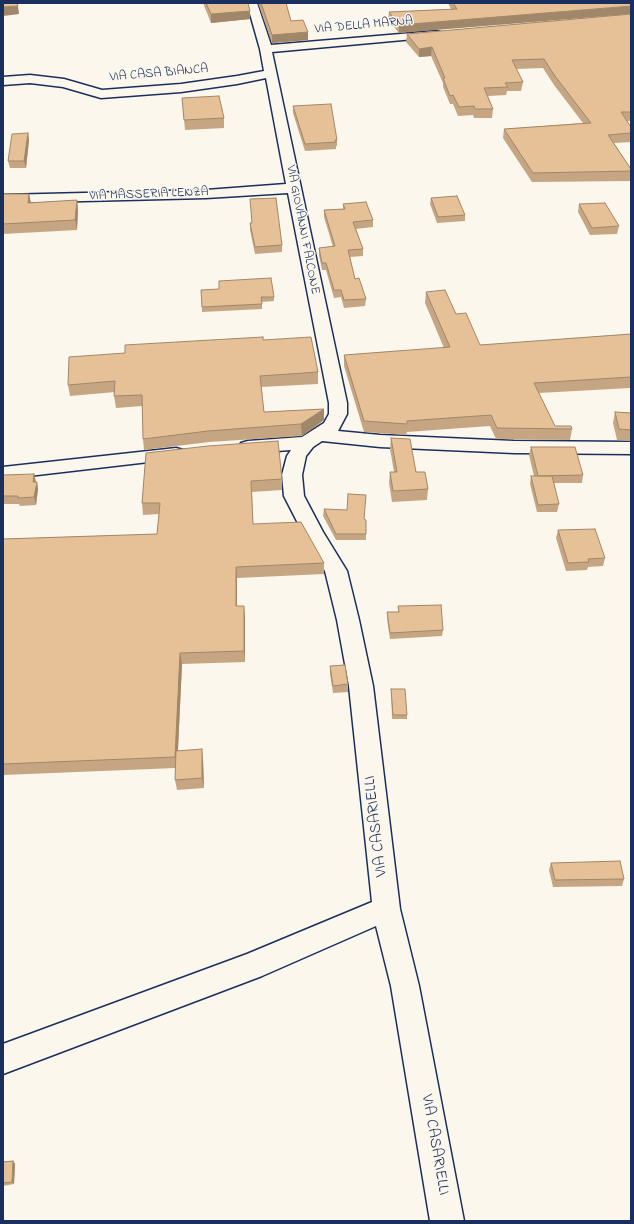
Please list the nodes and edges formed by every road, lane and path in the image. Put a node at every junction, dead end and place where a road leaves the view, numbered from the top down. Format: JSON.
{"nodes":[{"id":1,"x":252,"y":3,"type":"edge"},
{"id":2,"x":448,"y":33,"type":"edge"},
{"id":3,"x":266,"y":49,"type":"junction"},
{"id":4,"x":270,"y":73,"type":"junction"},
{"id":5,"x":3,"y":81,"type":"edge"},
{"id":6,"x":295,"y":188,"type":"junction"},
{"id":7,"x":3,"y":199,"type":"edge"},
{"id":8,"x":312,"y":439,"type":"junction"},
{"id":9,"x":231,"y":448,"type":"edge"},
{"id":10,"x":631,"y":448,"type":"edge"},
{"id":11,"x":194,"y":452,"type":"edge"},
{"id":12,"x":3,"y":473,"type":"edge"},
{"id":13,"x":386,"y":909,"type":"junction"},
{"id":14,"x":3,"y":1059,"type":"edge"},
{"id":15,"x":447,"y":1221,"type":"edge"}],
"edges":[{"from":1,"to":3,"type":"street","name":"VIA GIOVANNI FALCONE"},
{"from":2,"to":3,"type":"street","name":"VIA DELLA MARNA"},
{"from":3,"to":4,"type":"street","name":"VIA GIOVANNI FALCONE"},
{"from":4,"to":5,"type":"street","name":"VIA CASA BIANCA"},
{"from":4,"to":6,"type":"street","name":"VIA GIOVANNI FALCONE"},
{"from":6,"to":7,"type":"street","name":"VIA MASSERIA LENZA"},
{"from":6,"to":8,"type":"street","name":"VIA GIOVANNI FALCONE"},
{"from":8,"to":9,"type":"street"},
{"from":8,"to":10,"type":"street"},
{"from":8,"to":13,"type":"street","name":"VIA CASARIELLI"},
{"from":11,"to":12,"type":"street"},
{"from":13,"to":14,"type":"street"},
{"from":13,"to":15,"type":"street","name":"VIA CASARIELLI"}]}
